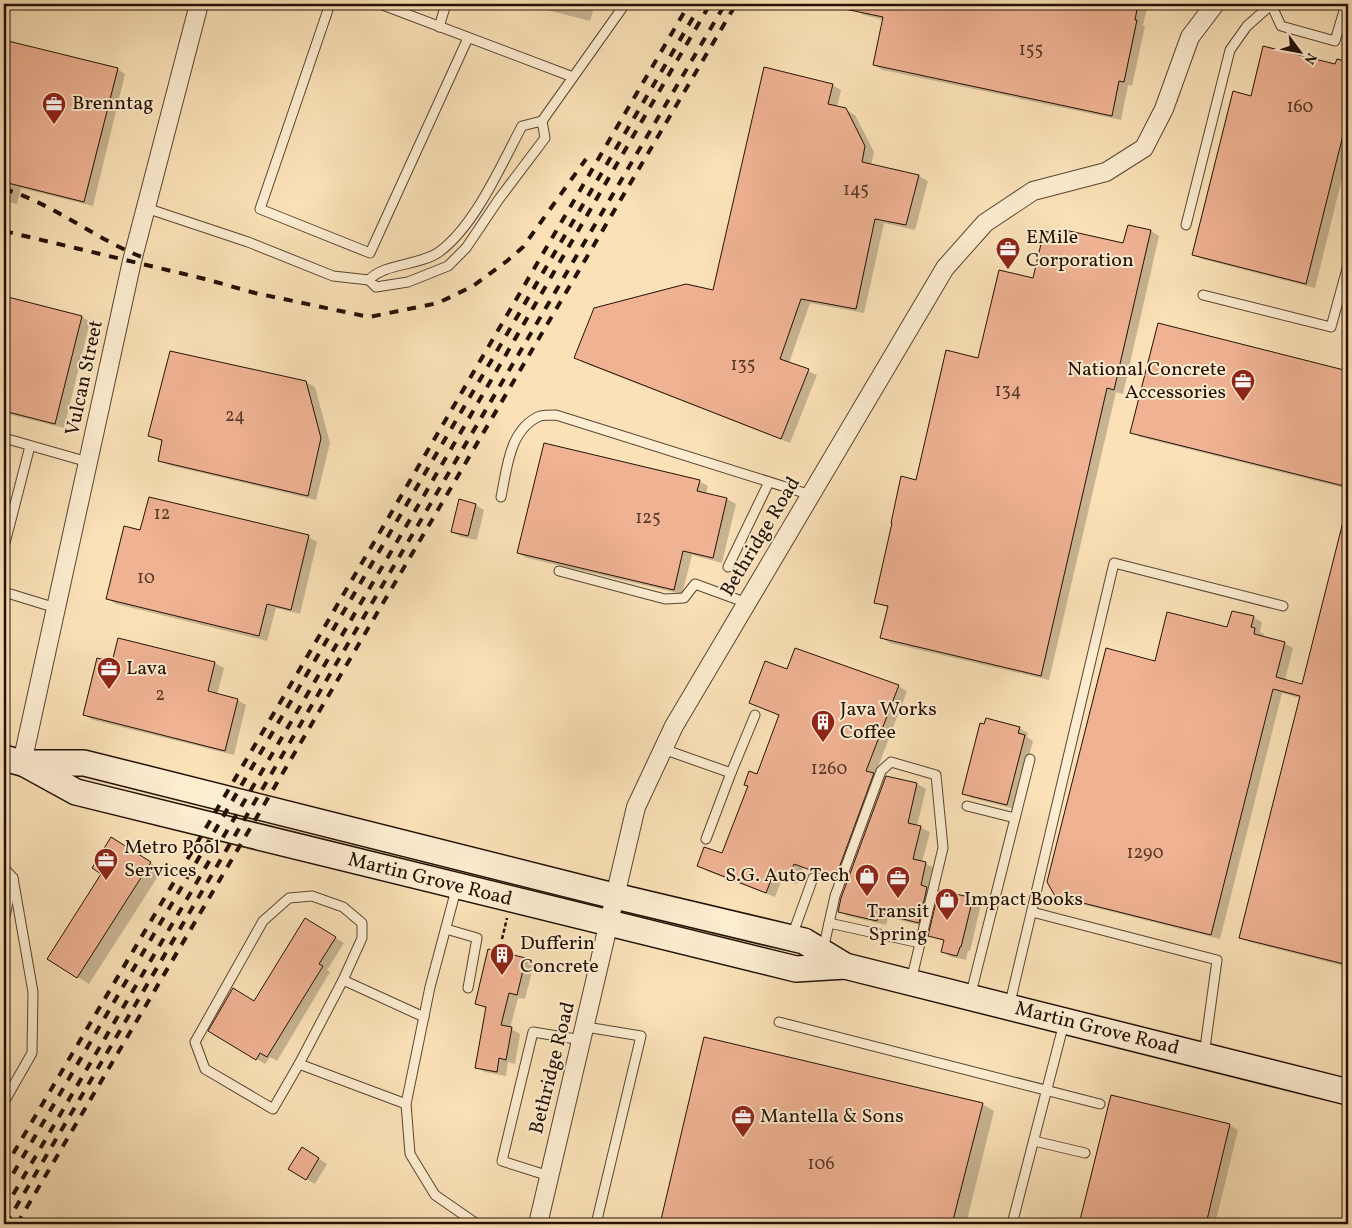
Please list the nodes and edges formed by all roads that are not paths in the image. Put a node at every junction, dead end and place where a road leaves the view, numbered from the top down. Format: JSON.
{"nodes":[{"id":1,"x":199,"y":4,"type":"edge"},
{"id":2,"x":330,"y":4,"type":"edge"},
{"id":3,"x":380,"y":4,"type":"edge"},
{"id":4,"x":446,"y":4,"type":"edge"},
{"id":5,"x":626,"y":4,"type":"edge"},
{"id":6,"x":1216,"y":4,"type":"edge"},
{"id":7,"x":1272,"y":4,"type":"edge"},
{"id":8,"x":1346,"y":4,"type":"edge"},
{"id":9,"x":439,"y":27,"type":"junction"},
{"id":10,"x":468,"y":38,"type":"junction"},
{"id":11,"x":572,"y":77,"type":"junction"},
{"id":12,"x":542,"y":120,"type":"junction"},
{"id":13,"x":146,"y":208,"type":"junction"},
{"id":14,"x":1186,"y":225,"type":"dead end"},
{"id":15,"x":1348,"y":264,"type":"edge"},
{"id":16,"x":369,"y":280,"type":"junction"},
{"id":17,"x":1203,"y":295,"type":"dead end"},
{"id":18,"x":4,"y":438,"type":"edge"},
{"id":19,"x":30,"y":446,"type":"junction"},
{"id":20,"x":88,"y":462,"type":"junction"},
{"id":21,"x":769,"y":482,"type":"junction"},
{"id":22,"x":811,"y":495,"type":"junction"},
{"id":23,"x":501,"y":498,"type":"dead end"},
{"id":24,"x":4,"y":547,"type":"edge"},
{"id":25,"x":728,"y":567,"type":"dead end"},
{"id":26,"x":559,"y":571,"type":"dead end"},
{"id":27,"x":4,"y":592,"type":"edge"},
{"id":28,"x":747,"y":602,"type":"junction"},
{"id":29,"x":1283,"y":606,"type":"dead end"},
{"id":30,"x":56,"y":608,"type":"junction"},
{"id":31,"x":755,"y":715,"type":"dead end"},
{"id":32,"x":663,"y":749,"type":"junction"},
{"id":33,"x":1030,"y":758,"type":"dead end"},
{"id":34,"x":13,"y":761,"type":"edge"},
{"id":35,"x":731,"y":773,"type":"junction"},
{"id":36,"x":967,"y":806,"type":"dead end"},
{"id":37,"x":1016,"y":818,"type":"junction"},
{"id":38,"x":706,"y":839,"type":"dead end"},
{"id":39,"x":4,"y":868,"type":"edge"},
{"id":40,"x":13,"y":878,"type":"junction"},
{"id":41,"x":813,"y":878,"type":"dead end"},
{"id":42,"x":457,"y":886,"type":"junction"},
{"id":43,"x":616,"y":896,"type":"junction"},
{"id":44,"x":1032,"y":912,"type":"junction"},
{"id":45,"x":4,"y":921,"type":"edge"},
{"id":46,"x":829,"y":923,"type":"junction"},
{"id":47,"x":610,"y":924,"type":"junction"},
{"id":48,"x":446,"y":929,"type":"junction"},
{"id":49,"x":792,"y":938,"type":"junction"},
{"id":50,"x":920,"y":943,"type":"junction"},
{"id":51,"x":823,"y":952,"type":"junction"},
{"id":52,"x":845,"y":966,"type":"junction"},
{"id":53,"x":344,"y":980,"type":"junction"},
{"id":54,"x":911,"y":981,"type":"junction"},
{"id":55,"x":468,"y":988,"type":"dead end"},
{"id":56,"x":970,"y":997,"type":"junction"},
{"id":57,"x":1009,"y":1007,"type":"junction"},
{"id":58,"x":424,"y":1017,"type":"junction"},
{"id":59,"x":1065,"y":1021,"type":"junction"},
{"id":60,"x":779,"y":1022,"type":"dead end"},
{"id":61,"x":584,"y":1034,"type":"junction"},
{"id":62,"x":1204,"y":1056,"type":"junction"},
{"id":63,"x":299,"y":1064,"type":"junction"},
{"id":64,"x":1047,"y":1090,"type":"junction"},
{"id":65,"x":1348,"y":1092,"type":"edge"},
{"id":66,"x":4,"y":1102,"type":"edge"},
{"id":67,"x":406,"y":1104,"type":"junction"},
{"id":68,"x":1100,"y":1104,"type":"dead end"},
{"id":69,"x":1034,"y":1141,"type":"junction"},
{"id":70,"x":1086,"y":1153,"type":"dead end"},
{"id":71,"x":549,"y":1176,"type":"junction"},
{"id":72,"x":477,"y":1224,"type":"edge"},
{"id":73,"x":538,"y":1224,"type":"edge"},
{"id":74,"x":596,"y":1224,"type":"edge"},
{"id":75,"x":1012,"y":1224,"type":"edge"}],
"edges":[{"from":1,"to":13,"type":"street","name":"Vulcan Street"},
{"from":2,"to":10,"type":"lane"},
{"from":3,"to":9,"type":"lane"},
{"from":4,"to":9,"type":"lane"},
{"from":5,"to":11,"type":"lane"},
{"from":6,"to":22,"type":"street","name":"Bethridge Road"},
{"from":7,"to":8,"type":"lane"},
{"from":7,"to":14,"type":"lane"},
{"from":9,"to":10,"type":"lane"},
{"from":10,"to":11,"type":"lane"},
{"from":11,"to":12,"type":"lane"},
{"from":12,"to":16,"type":"lane"},
{"from":12,"to":16,"type":"lane"},
{"from":13,"to":16,"type":"lane"},
{"from":13,"to":20,"type":"street","name":"Vulcan Street"},
{"from":15,"to":17,"type":"lane"},
{"from":18,"to":19,"type":"lane"},
{"from":19,"to":20,"type":"lane"},
{"from":19,"to":24,"type":"lane"},
{"from":20,"to":30,"type":"street","name":"Vulcan Street"},
{"from":21,"to":22,"type":"lane"},
{"from":21,"to":23,"type":"lane"},
{"from":21,"to":25,"type":"lane"},
{"from":22,"to":28,"type":"street","name":"Bethridge Road"},
{"from":26,"to":28,"type":"lane"},
{"from":27,"to":30,"type":"lane"},
{"from":28,"to":32,"type":"street","name":"Bethridge Road"},
{"from":29,"to":44,"type":"lane"},
{"from":30,"to":34,"type":"street","name":"Vulcan Street"},
{"from":31,"to":35,"type":"lane"},
{"from":32,"to":35,"type":"lane"},
{"from":32,"to":43,"type":"street","name":"Bethridge Road"},
{"from":33,"to":37,"type":"lane"},
{"from":34,"to":42,"type":"main road","name":"Martin Grove Road"},
{"from":34,"to":43,"type":"main road","name":"Martin Grove Road"},
{"from":35,"to":38,"type":"lane"},
{"from":36,"to":37,"type":"lane"},
{"from":37,"to":56,"type":"lane"},
{"from":39,"to":40,"type":"lane"},
{"from":40,"to":45,"type":"lane"},
{"from":40,"to":66,"type":"lane"},
{"from":41,"to":49,"type":"lane"},
{"from":42,"to":47,"type":"main road","name":"Martin Grove Road"},
{"from":42,"to":48,"type":"lane"},
{"from":43,"to":47,"type":"street","name":"Bethridge Road"},
{"from":43,"to":49,"type":"main road","name":"Martin Grove Road"},
{"from":44,"to":57,"type":"lane"},
{"from":44,"to":62,"type":"lane"},
{"from":46,"to":50,"type":"lane"},
{"from":46,"to":50,"type":"lane"},
{"from":46,"to":51,"type":"lane"},
{"from":47,"to":52,"type":"main road","name":"Martin Grove Road"},
{"from":47,"to":61,"type":"street","name":"Bethridge Road"},
{"from":48,"to":55,"type":"lane"},
{"from":48,"to":58,"type":"lane"},
{"from":49,"to":51,"type":"main road","name":"Martin Grove Road"},
{"from":50,"to":54,"type":"lane"},
{"from":51,"to":52,"type":"main road","name":"Martin Grove Road"},
{"from":52,"to":54,"type":"main road","name":"Martin Grove Road"},
{"from":53,"to":58,"type":"lane"},
{"from":53,"to":63,"type":"lane"},
{"from":53,"to":63,"type":"lane"},
{"from":54,"to":56,"type":"main road","name":"Martin Grove Road"},
{"from":56,"to":57,"type":"main road","name":"Martin Grove Road"},
{"from":57,"to":59,"type":"main road","name":"Martin Grove Road"},
{"from":58,"to":67,"type":"lane"},
{"from":59,"to":62,"type":"main road","name":"Martin Grove Road"},
{"from":59,"to":64,"type":"lane"},
{"from":60,"to":64,"type":"lane"},
{"from":61,"to":71,"type":"street","name":"Bethridge Road"},
{"from":61,"to":71,"type":"lane"},
{"from":61,"to":74,"type":"lane"},
{"from":62,"to":65,"type":"main road","name":"Martin Grove Road"},
{"from":63,"to":67,"type":"lane"},
{"from":64,"to":68,"type":"lane"},
{"from":64,"to":69,"type":"lane"},
{"from":67,"to":72,"type":"lane"},
{"from":69,"to":70,"type":"lane"},
{"from":69,"to":75,"type":"lane"},
{"from":71,"to":73,"type":"street","name":"Bethridge Road"}]}
